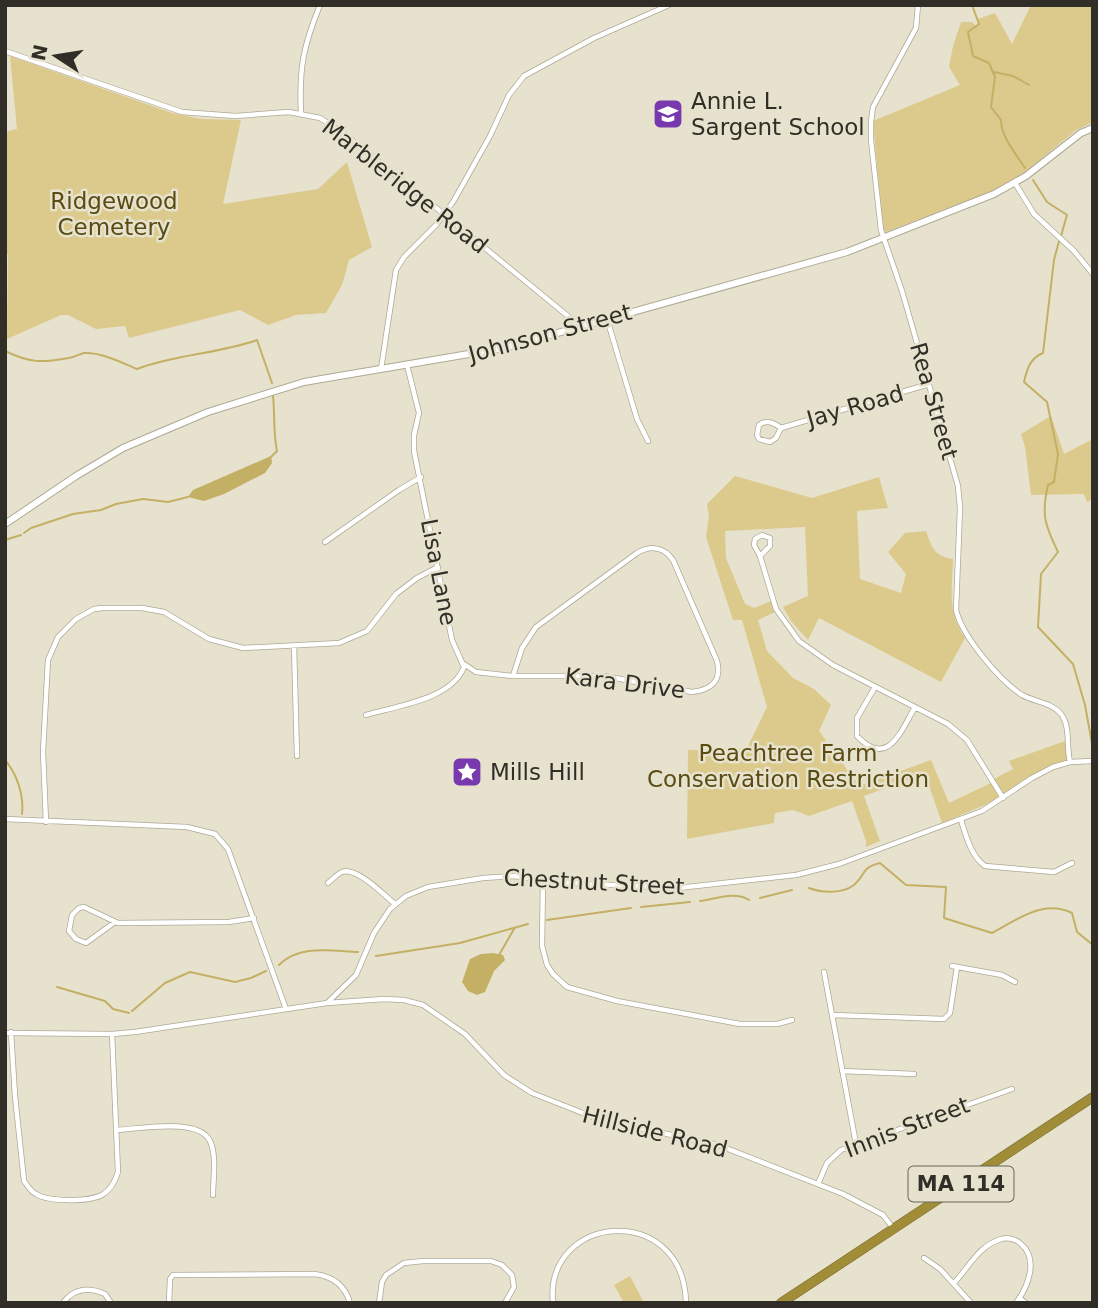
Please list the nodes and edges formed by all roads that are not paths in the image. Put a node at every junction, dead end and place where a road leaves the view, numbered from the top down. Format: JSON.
{"nodes":[{"id":1,"x":320,"y":5,"type":"edge"},
{"id":2,"x":669,"y":5,"type":"edge"},
{"id":3,"x":918,"y":5,"type":"edge"},
{"id":4,"x":5,"y":51,"type":"edge"},
{"id":5,"x":301,"y":113,"type":"junction"},
{"id":6,"x":1093,"y":128,"type":"edge"},
{"id":7,"x":1015,"y":183,"type":"junction"},
{"id":8,"x":444,"y":214,"type":"junction"},
{"id":9,"x":883,"y":238,"type":"junction"},
{"id":10,"x":1093,"y":274,"type":"edge"},
{"id":11,"x":607,"y":319,"type":"junction"},
{"id":12,"x":580,"y":327,"type":"junction"},
{"id":13,"x":407,"y":365,"type":"junction"},
{"id":14,"x":381,"y":369,"type":"junction"},
{"id":15,"x":929,"y":384,"type":"junction"},
{"id":16,"x":781,"y":428,"type":"junction"},
{"id":17,"x":648,"y":442,"type":"dead end"},
{"id":18,"x":421,"y":477,"type":"junction"},
{"id":19,"x":5,"y":524,"type":"edge"},
{"id":20,"x":325,"y":542,"type":"dead end"},
{"id":21,"x":760,"y":556,"type":"junction"},
{"id":22,"x":438,"y":567,"type":"junction"},
{"id":23,"x":293,"y":646,"type":"junction"},
{"id":24,"x":464,"y":664,"type":"junction"},
{"id":25,"x":513,"y":676,"type":"junction"},
{"id":26,"x":875,"y":687,"type":"junction"},
{"id":27,"x":915,"y":707,"type":"junction"},
{"id":28,"x":366,"y":715,"type":"dead end"},
{"id":29,"x":297,"y":756,"type":"dead end"},
{"id":30,"x":1093,"y":761,"type":"edge"},
{"id":31,"x":1070,"y":762,"type":"junction"},
{"id":32,"x":1003,"y":798,"type":"junction"},
{"id":33,"x":5,"y":819,"type":"edge"},
{"id":34,"x":961,"y":820,"type":"junction"},
{"id":35,"x":46,"y":822,"type":"junction"},
{"id":36,"x":1072,"y":863,"type":"dead end"},
{"id":37,"x":543,"y":879,"type":"junction"},
{"id":38,"x":328,"y":883,"type":"dead end"},
{"id":39,"x":395,"y":904,"type":"junction"},
{"id":40,"x":254,"y":918,"type":"junction"},
{"id":41,"x":115,"y":922,"type":"junction"},
{"id":42,"x":824,"y":972,"type":"dead end"},
{"id":43,"x":1016,"y":982,"type":"dead end"},
{"id":44,"x":346,"y":985,"type":"junction"},
{"id":45,"x":350,"y":1001,"type":"junction"},
{"id":46,"x":327,"y":1003,"type":"junction"},
{"id":47,"x":286,"y":1009,"type":"junction"},
{"id":48,"x":832,"y":1015,"type":"junction"},
{"id":49,"x":792,"y":1020,"type":"dead end"},
{"id":50,"x":8,"y":1033,"type":"edge"},
{"id":51,"x":112,"y":1034,"type":"junction"},
{"id":52,"x":842,"y":1071,"type":"junction"},
{"id":53,"x":914,"y":1074,"type":"dead end"},
{"id":54,"x":1012,"y":1089,"type":"dead end"},
{"id":55,"x":1093,"y":1097,"type":"edge"},
{"id":56,"x":117,"y":1130,"type":"junction"},
{"id":57,"x":856,"y":1144,"type":"junction"},
{"id":58,"x":818,"y":1184,"type":"junction"},
{"id":59,"x":213,"y":1195,"type":"dead end"},
{"id":60,"x":893,"y":1229,"type":"junction"},
{"id":61,"x":924,"y":1258,"type":"dead end"},
{"id":62,"x":954,"y":1283,"type":"junction"},
{"id":63,"x":1018,"y":1300,"type":"edge"},
{"id":64,"x":63,"y":1303,"type":"edge"},
{"id":65,"x":111,"y":1303,"type":"edge"},
{"id":66,"x":169,"y":1303,"type":"edge"},
{"id":67,"x":350,"y":1303,"type":"edge"},
{"id":68,"x":379,"y":1303,"type":"edge"},
{"id":69,"x":505,"y":1303,"type":"edge"},
{"id":70,"x":552,"y":1303,"type":"edge"},
{"id":71,"x":686,"y":1303,"type":"edge"},
{"id":72,"x":781,"y":1303,"type":"edge"},
{"id":73,"x":971,"y":1303,"type":"edge"},
{"id":74,"x":1026,"y":1303,"type":"edge"}],
"edges":[{"from":1,"to":5,"type":"street"},
{"from":2,"to":8,"type":"street"},
{"from":3,"to":9,"type":"street","name":"Rea Street"},
{"from":4,"to":5,"type":"street","name":"Marbleridge Road"},
{"from":5,"to":8,"type":"street","name":"Marbleridge Road"},
{"from":6,"to":7,"type":"street","name":"Johnson Street"},
{"from":7,"to":9,"type":"street","name":"Johnson Street"},
{"from":7,"to":10,"type":"street"},
{"from":8,"to":12,"type":"street","name":"Marbleridge Road"},
{"from":8,"to":14,"type":"street"},
{"from":9,"to":11,"type":"street","name":"Johnson Street"},
{"from":9,"to":15,"type":"street","name":"Rea Street"},
{"from":11,"to":12,"type":"street","name":"Johnson Street"},
{"from":11,"to":17,"type":"street"},
{"from":12,"to":13,"type":"street","name":"Johnson Street"},
{"from":13,"to":14,"type":"street","name":"Johnson Street"},
{"from":13,"to":18,"type":"street","name":"Lisa Lane"},
{"from":14,"to":19,"type":"street","name":"Johnson Street"},
{"from":15,"to":16,"type":"street","name":"Jay Road"},
{"from":15,"to":31,"type":"street","name":"Rea Street"},
{"from":16,"to":16,"type":"street","name":"Jay Road"},
{"from":18,"to":20,"type":"street"},
{"from":18,"to":22,"type":"street","name":"Lisa Lane"},
{"from":21,"to":21,"type":"street"},
{"from":21,"to":26,"type":"street"},
{"from":22,"to":23,"type":"street"},
{"from":22,"to":24,"type":"street","name":"Lisa Lane"},
{"from":23,"to":29,"type":"street"},
{"from":23,"to":35,"type":"street"},
{"from":24,"to":25,"type":"street","name":"Kara Drive"},
{"from":24,"to":28,"type":"street"},
{"from":25,"to":25,"type":"street","name":"Kara Drive"},
{"from":26,"to":27,"type":"street"},
{"from":26,"to":27,"type":"street"},
{"from":27,"to":32,"type":"street"},
{"from":30,"to":31,"type":"street","name":"Chestnut Street"},
{"from":31,"to":32,"type":"street","name":"Chestnut Street"},
{"from":32,"to":34,"type":"street","name":"Chestnut Street"},
{"from":33,"to":35,"type":"street"},
{"from":34,"to":36,"type":"street"},
{"from":34,"to":37,"type":"street","name":"Chestnut Street"},
{"from":35,"to":40,"type":"street"},
{"from":37,"to":39,"type":"street","name":"Chestnut Street"},
{"from":37,"to":49,"type":"street"},
{"from":38,"to":39,"type":"street"},
{"from":39,"to":44,"type":"street","name":"Chestnut Street"},
{"from":40,"to":41,"type":"street"},
{"from":40,"to":47,"type":"street"},
{"from":41,"to":41,"type":"street"},
{"from":42,"to":48,"type":"street"},
{"from":43,"to":48,"type":"street"},
{"from":44,"to":45,"type":"street"},
{"from":44,"to":46,"type":"street","name":"Chestnut Street"},
{"from":45,"to":46,"type":"street","name":"Hillside Road"},
{"from":45,"to":58,"type":"street","name":"Hillside Road"},
{"from":46,"to":47,"type":"street"},
{"from":47,"to":51,"type":"street"},
{"from":48,"to":52,"type":"street"},
{"from":50,"to":51,"type":"street"},
{"from":50,"to":56,"type":"street"},
{"from":51,"to":56,"type":"street"},
{"from":52,"to":53,"type":"street"},
{"from":52,"to":57,"type":"street"},
{"from":54,"to":57,"type":"street","name":"Innis Street"},
{"from":55,"to":60,"type":"highway","number":"MA 114"},
{"from":56,"to":59,"type":"street"},
{"from":57,"to":58,"type":"street","name":"Innis Street"},
{"from":58,"to":60,"type":"street","name":"Hillside Road"},
{"from":60,"to":72,"type":"highway","number":"MA 114"},
{"from":61,"to":62,"type":"street"},
{"from":62,"to":63,"type":"street"},
{"from":62,"to":73,"type":"street"},
{"from":63,"to":74,"type":"street"},
{"from":64,"to":65,"type":"street"},
{"from":66,"to":67,"type":"street"},
{"from":68,"to":69,"type":"street"},
{"from":70,"to":71,"type":"street"}]}
